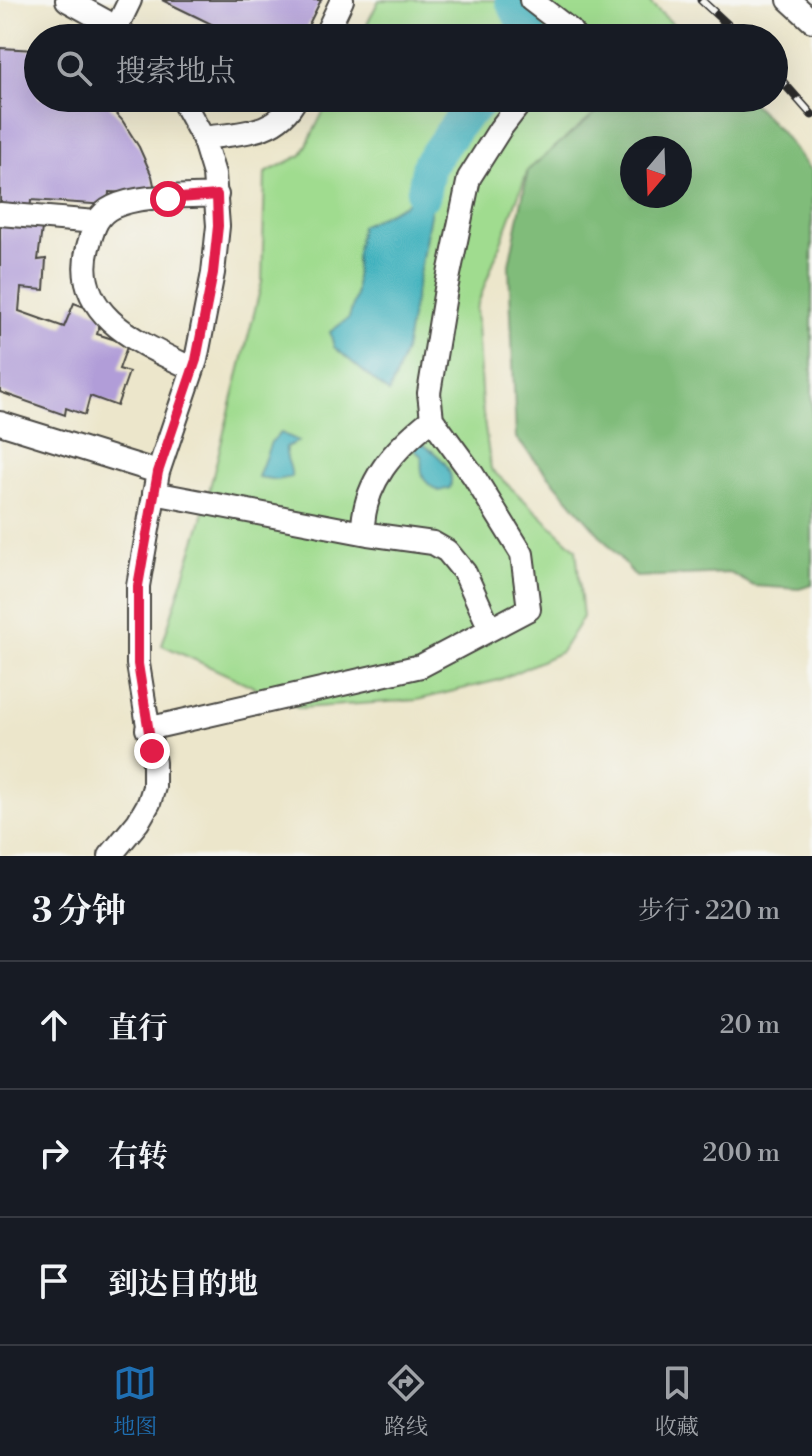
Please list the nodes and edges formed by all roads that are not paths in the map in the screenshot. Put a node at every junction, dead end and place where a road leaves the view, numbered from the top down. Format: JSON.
{"nodes":[{"id":1,"x":67,"y":0,"type":"edge"},
{"id":2,"x":130,"y":0,"type":"edge"},
{"id":3,"x":342,"y":0,"type":"edge"},
{"id":4,"x":531,"y":0,"type":"edge"},
{"id":5,"x":789,"y":0,"type":"edge"},
{"id":6,"x":812,"y":21,"type":"edge"},
{"id":7,"x":107,"y":24,"type":"edge"},
{"id":8,"x":124,"y":24,"type":"edge"},
{"id":9,"x":331,"y":24,"type":"edge"},
{"id":10,"x":562,"y":24,"type":"edge"},
{"id":11,"x":189,"y":112,"type":"edge"},
{"id":12,"x":286,"y":112,"type":"edge"},
{"id":13,"x":513,"y":112,"type":"edge"},
{"id":14,"x":203,"y":138,"type":"junction"},
{"id":15,"x":217,"y":195,"type":"junction"},
{"id":16,"x":0,"y":214,"type":"edge"},
{"id":17,"x":96,"y":222,"type":"junction"},
{"id":18,"x":193,"y":369,"type":"junction"},
{"id":19,"x":432,"y":419,"type":"junction"},
{"id":20,"x":0,"y":423,"type":"edge"},
{"id":21,"x":156,"y":482,"type":"junction"},
{"id":22,"x":363,"y":533,"type":"junction"},
{"id":23,"x":490,"y":629,"type":"junction"},
{"id":24,"x":147,"y":729,"type":"junction"},
{"id":25,"x":110,"y":856,"type":"edge"}],
"edges":[{"from":1,"to":7,"type":"street"},
{"from":2,"to":8,"type":"street"},
{"from":3,"to":9,"type":"street"},
{"from":4,"to":10,"type":"street"},
{"from":5,"to":6,"type":"street"},
{"from":11,"to":14,"type":"street"},
{"from":12,"to":14,"type":"street"},
{"from":13,"to":19,"type":"street"},
{"from":14,"to":15,"type":"street"},
{"from":15,"to":17,"type":"street"},
{"from":15,"to":18,"type":"street"},
{"from":16,"to":17,"type":"street"},
{"from":17,"to":18,"type":"street"},
{"from":18,"to":21,"type":"street"},
{"from":19,"to":22,"type":"street"},
{"from":19,"to":23,"type":"street"},
{"from":20,"to":21,"type":"street"},
{"from":21,"to":22,"type":"street"},
{"from":21,"to":24,"type":"street"},
{"from":22,"to":23,"type":"street"},
{"from":23,"to":24,"type":"street"},
{"from":24,"to":25,"type":"street"}]}
